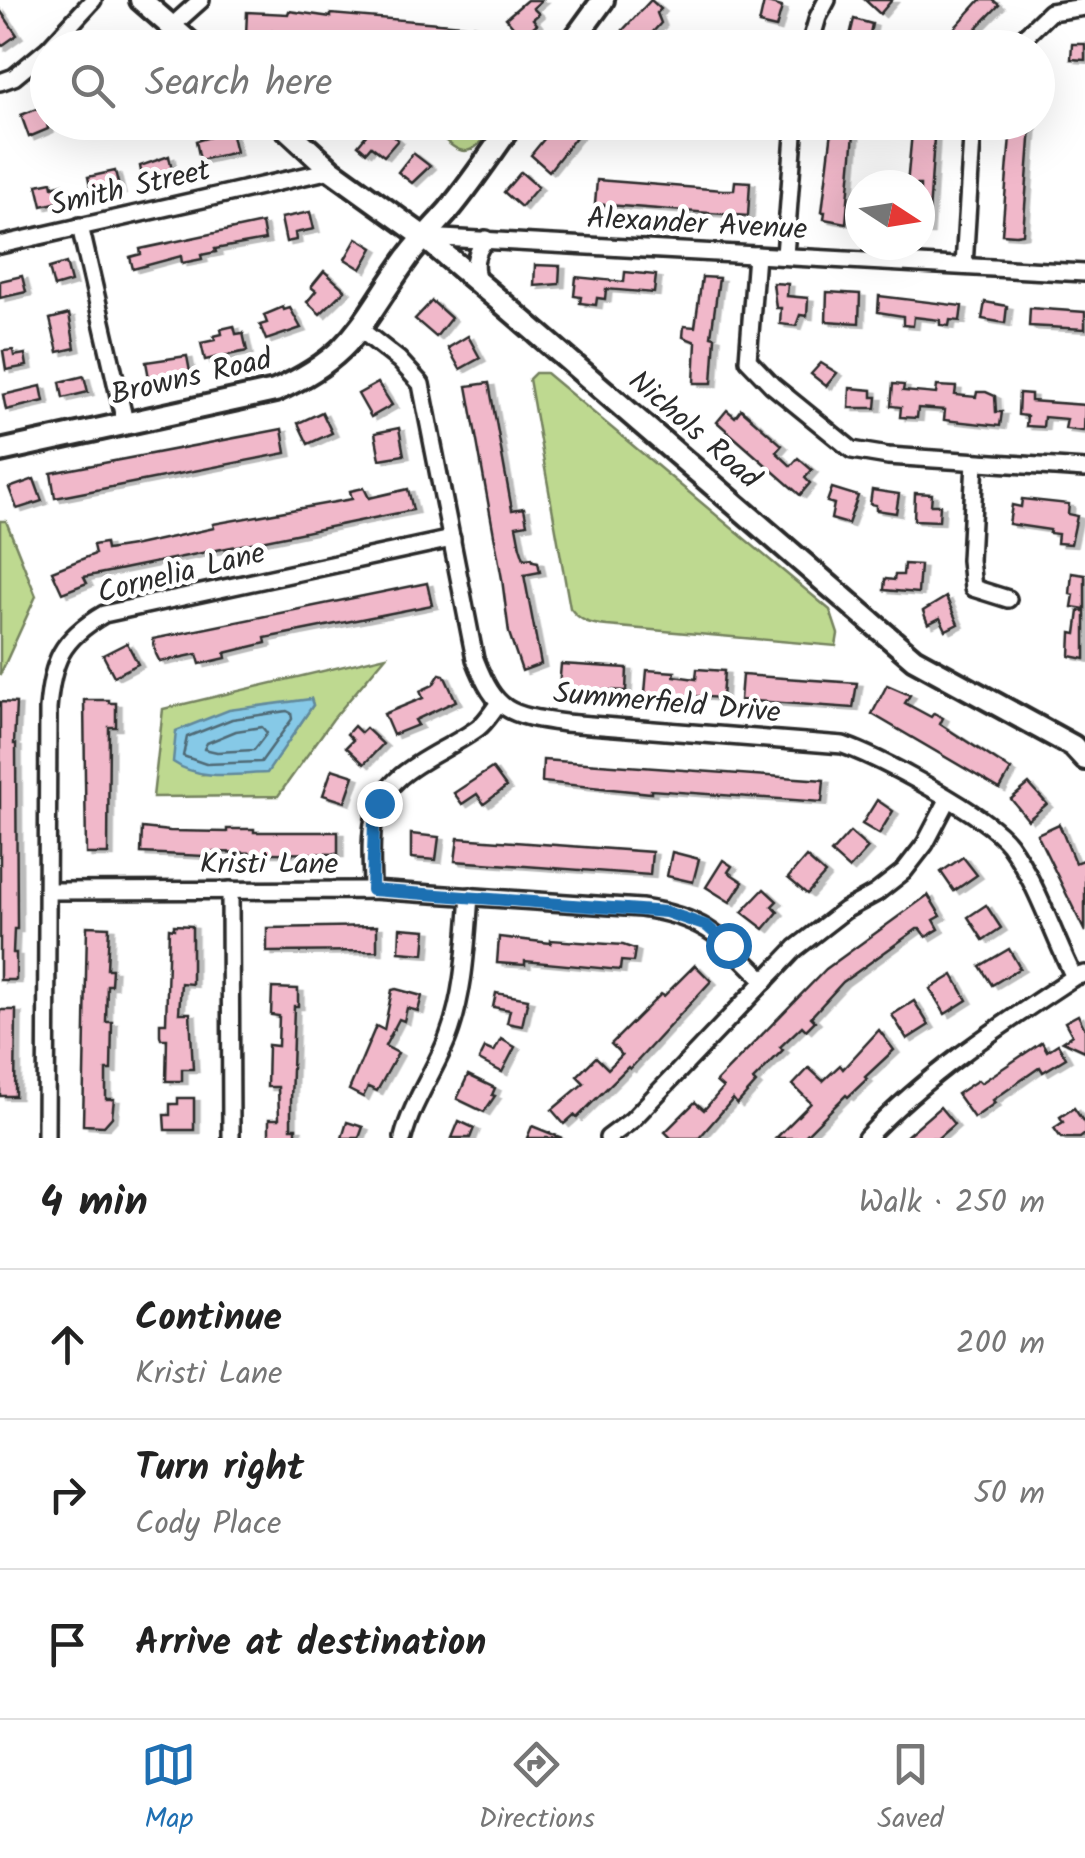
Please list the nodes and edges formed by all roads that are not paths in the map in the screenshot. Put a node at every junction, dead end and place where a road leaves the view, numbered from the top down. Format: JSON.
{"nodes":[{"id":1,"x":94,"y":0,"type":"edge"},
{"id":2,"x":141,"y":0,"type":"edge"},
{"id":3,"x":201,"y":0,"type":"edge"},
{"id":4,"x":603,"y":0,"type":"edge"},
{"id":5,"x":827,"y":0,"type":"edge"},
{"id":6,"x":1085,"y":7,"type":"edge"},
{"id":7,"x":172,"y":26,"type":"junction"},
{"id":8,"x":65,"y":30,"type":"edge"},
{"id":9,"x":176,"y":30,"type":"edge"},
{"id":10,"x":581,"y":30,"type":"edge"},
{"id":11,"x":814,"y":30,"type":"edge"},
{"id":12,"x":1032,"y":30,"type":"edge"},
{"id":13,"x":30,"y":64,"type":"edge"},
{"id":14,"x":0,"y":82,"type":"edge"},
{"id":15,"x":298,"y":140,"type":"edge"},
{"id":16,"x":500,"y":140,"type":"edge"},
{"id":17,"x":794,"y":140,"type":"edge"},
{"id":18,"x":972,"y":140,"type":"edge"},
{"id":19,"x":331,"y":170,"type":"junction"},
{"id":20,"x":80,"y":226,"type":"junction"},
{"id":21,"x":424,"y":238,"type":"junction"},
{"id":22,"x":486,"y":239,"type":"junction"},
{"id":23,"x":0,"y":245,"type":"edge"},
{"id":24,"x":785,"y":254,"type":"junction"},
{"id":25,"x":756,"y":255,"type":"junction"},
{"id":26,"x":964,"y":266,"type":"junction"},
{"id":27,"x":1085,"y":273,"type":"edge"},
{"id":28,"x":478,"y":283,"type":"junction"},
{"id":29,"x":361,"y":330,"type":"junction"},
{"id":30,"x":125,"y":422,"type":"junction"},
{"id":31,"x":0,"y":451,"type":"edge"},
{"id":32,"x":975,"y":462,"type":"junction"},
{"id":33,"x":1085,"y":469,"type":"edge"},
{"id":34,"x":452,"y":539,"type":"junction"},
{"id":35,"x":1008,"y":599,"type":"dead end"},
{"id":36,"x":498,"y":704,"type":"junction"},
{"id":37,"x":1085,"y":759,"type":"edge"},
{"id":38,"x":948,"y":800,"type":"junction"},
{"id":39,"x":230,"y":890,"type":"junction"},
{"id":40,"x":372,"y":890,"type":"junction"},
{"id":41,"x":48,"y":891,"type":"junction"},
{"id":42,"x":470,"y":896,"type":"junction"},
{"id":43,"x":1080,"y":976,"type":"edge"},
{"id":44,"x":765,"y":981,"type":"junction"},
{"id":45,"x":46,"y":1138,"type":"edge"},
{"id":46,"x":231,"y":1138,"type":"edge"},
{"id":47,"x":403,"y":1138,"type":"edge"},
{"id":48,"x":608,"y":1138,"type":"edge"},
{"id":49,"x":866,"y":1138,"type":"edge"}],
"edges":[{"from":1,"to":8,"type":"street"},
{"from":2,"to":7,"type":"street"},
{"from":3,"to":7,"type":"street"},
{"from":4,"to":10,"type":"street"},
{"from":5,"to":11,"type":"street"},
{"from":6,"to":12,"type":"street"},
{"from":7,"to":9,"type":"street"},
{"from":13,"to":14,"type":"street"},
{"from":15,"to":19,"type":"street","name":"Nichols Road"},
{"from":16,"to":21,"type":"street","name":"Browns Road"},
{"from":17,"to":24,"type":"street"},
{"from":18,"to":26,"type":"street"},
{"from":19,"to":20,"type":"street","name":"Smith Street"},
{"from":19,"to":21,"type":"street","name":"Nichols Road"},
{"from":20,"to":23,"type":"street","name":"Smith Street"},
{"from":20,"to":30,"type":"street"},
{"from":21,"to":22,"type":"street","name":"Alexander Avenue"},
{"from":21,"to":28,"type":"street","name":"Nichols Road"},
{"from":21,"to":29,"type":"street","name":"Browns Road"},
{"from":22,"to":25,"type":"street","name":"Alexander Avenue"},
{"from":22,"to":28,"type":"street"},
{"from":24,"to":25,"type":"street","name":"Alexander Avenue"},
{"from":24,"to":26,"type":"street","name":"Alexander Avenue"},
{"from":25,"to":32,"type":"street"},
{"from":26,"to":27,"type":"street","name":"Alexander Avenue"},
{"from":28,"to":37,"type":"street","name":"Nichols Road"},
{"from":29,"to":30,"type":"street","name":"Browns Road"},
{"from":29,"to":34,"type":"street"},
{"from":30,"to":31,"type":"street","name":"Browns Road"},
{"from":32,"to":33,"type":"street"},
{"from":32,"to":35,"type":"street"},
{"from":34,"to":36,"type":"street"},
{"from":34,"to":41,"type":"street","name":"Cornelia Lane"},
{"from":36,"to":38,"type":"street","name":"Summerfield Drive"},
{"from":36,"to":40,"type":"street"},
{"from":38,"to":43,"type":"street","name":"Summerfield Drive"},
{"from":38,"to":44,"type":"street"},
{"from":39,"to":40,"type":"street","name":"Kristi Lane"},
{"from":39,"to":41,"type":"street","name":"Kristi Lane"},
{"from":39,"to":46,"type":"street"},
{"from":40,"to":42,"type":"street","name":"Kristi Lane"},
{"from":41,"to":45,"type":"street","name":"Cornelia Lane"},
{"from":42,"to":44,"type":"street","name":"Kristi Lane"},
{"from":42,"to":47,"type":"street"},
{"from":43,"to":49,"type":"street"},
{"from":44,"to":48,"type":"street"}]}
